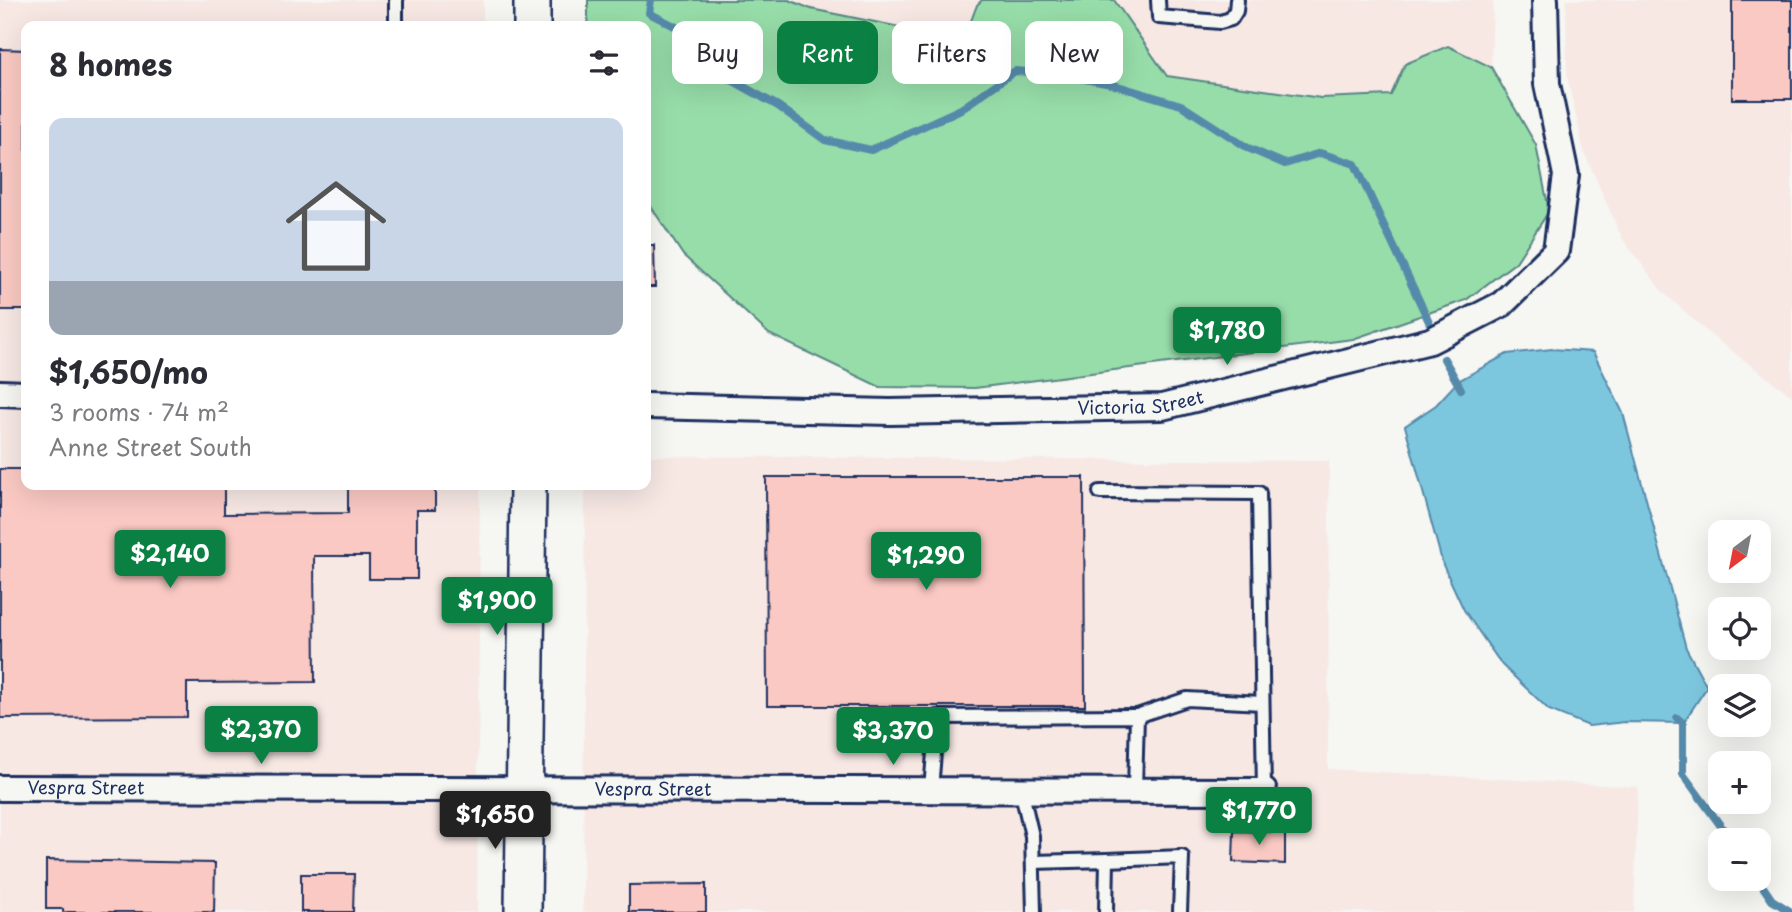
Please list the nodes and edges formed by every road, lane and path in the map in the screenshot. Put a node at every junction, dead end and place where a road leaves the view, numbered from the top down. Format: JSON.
{"nodes":[{"id":1,"x":396,"y":0,"type":"edge"},
{"id":2,"x":532,"y":0,"type":"edge"},
{"id":3,"x":1158,"y":0,"type":"edge"},
{"id":4,"x":1237,"y":0,"type":"edge"},
{"id":5,"x":1545,"y":0,"type":"edge"},
{"id":6,"x":396,"y":21,"type":"edge"},
{"id":7,"x":532,"y":21,"type":"edge"},
{"id":8,"x":0,"y":393,"type":"edge"},
{"id":9,"x":21,"y":394,"type":"edge"},
{"id":10,"x":651,"y":405,"type":"edge"},
{"id":11,"x":527,"y":490,"type":"edge"},
{"id":12,"x":1100,"y":492,"type":"dead end"},
{"id":13,"x":1262,"y":703,"type":"junction"},
{"id":14,"x":1137,"y":716,"type":"junction"},
{"id":15,"x":0,"y":788,"type":"edge"},
{"id":16,"x":931,"y":789,"type":"junction"},
{"id":17,"x":1021,"y":789,"type":"junction"},
{"id":18,"x":1135,"y":789,"type":"junction"},
{"id":19,"x":523,"y":790,"type":"junction"},
{"id":20,"x":1264,"y":791,"type":"joint"},
{"id":21,"x":1107,"y":860,"type":"junction"},
{"id":22,"x":1033,"y":862,"type":"junction"},
{"id":23,"x":523,"y":912,"type":"edge"},
{"id":24,"x":1034,"y":912,"type":"edge"},
{"id":25,"x":1106,"y":912,"type":"edge"},
{"id":26,"x":1180,"y":912,"type":"edge"}],
"edges":[{"from":1,"to":6,"type":"lane"},
{"from":2,"to":7,"type":"street"},
{"from":3,"to":4,"type":"lane"},
{"from":5,"to":10,"type":"street","name":"Victoria Street"},
{"from":8,"to":9,"type":"street"},
{"from":11,"to":19,"type":"street"},
{"from":12,"to":13,"type":"lane"},
{"from":13,"to":14,"type":"lane"},
{"from":13,"to":20,"type":"lane"},
{"from":14,"to":16,"type":"lane"},
{"from":14,"to":18,"type":"lane"},
{"from":15,"to":19,"type":"street","name":"Vespra Street"},
{"from":16,"to":17,"type":"street","name":"Vespra Street"},
{"from":16,"to":19,"type":"street","name":"Vespra Street"},
{"from":17,"to":18,"type":"street","name":"Vespra Street"},
{"from":17,"to":22,"type":"lane"},
{"from":18,"to":20,"type":"street","name":"Vespra Street"},
{"from":19,"to":23,"type":"street"},
{"from":21,"to":22,"type":"lane"},
{"from":21,"to":25,"type":"lane"},
{"from":21,"to":26,"type":"lane"},
{"from":22,"to":24,"type":"lane"}]}
